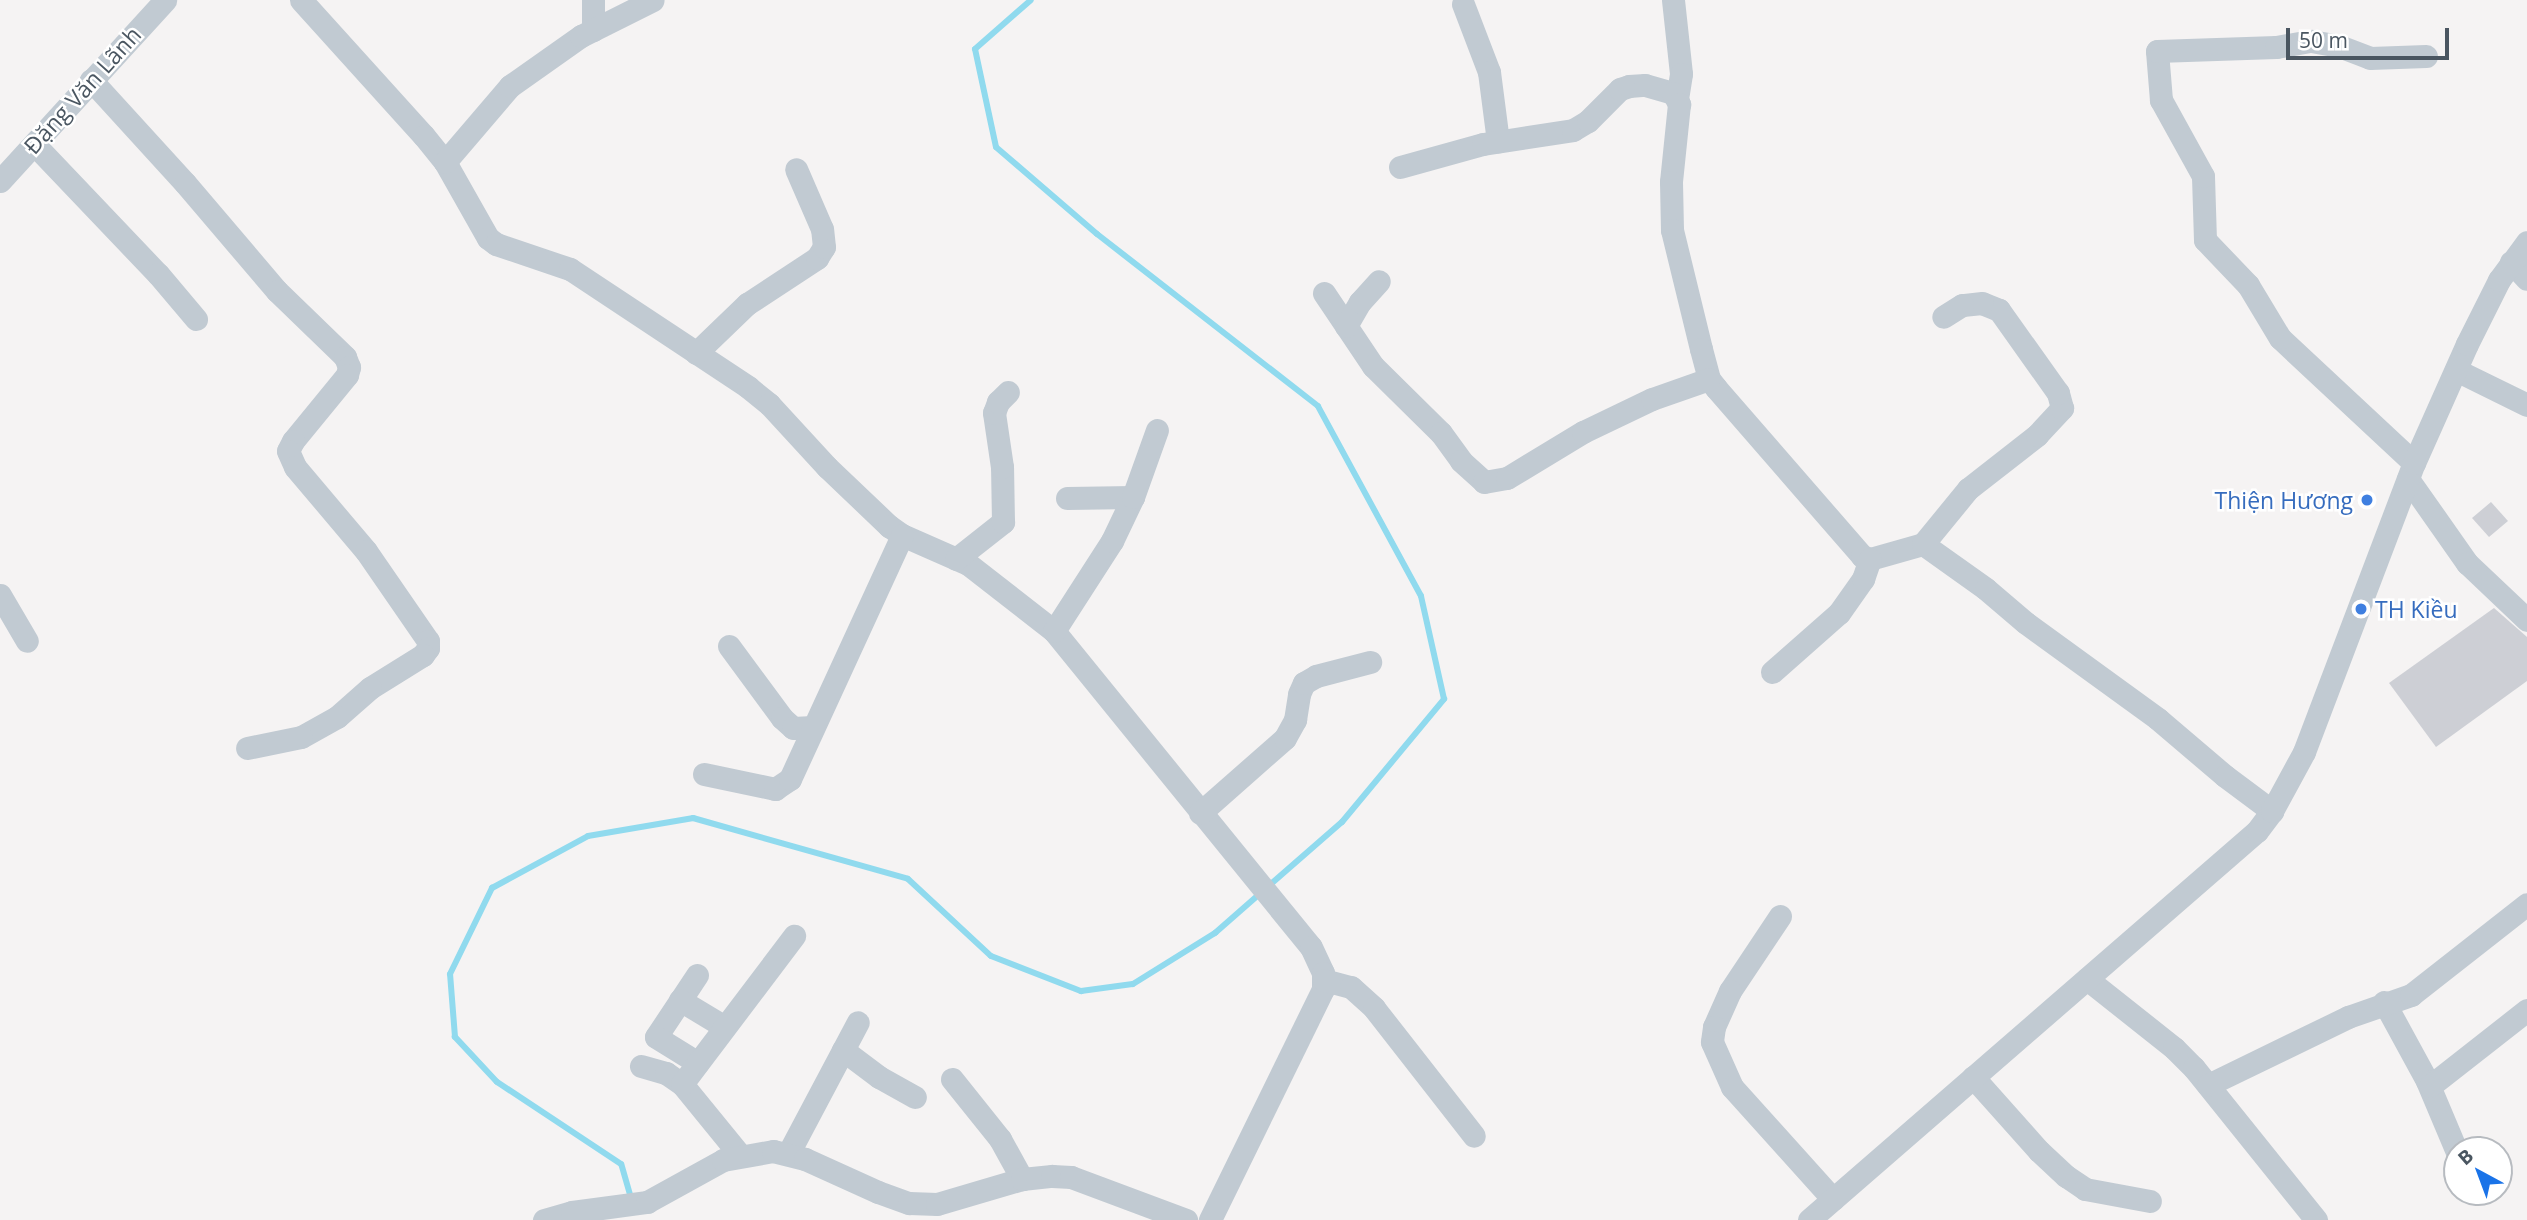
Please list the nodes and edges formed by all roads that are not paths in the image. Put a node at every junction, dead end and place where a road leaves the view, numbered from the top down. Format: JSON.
{"nodes":[{"id":1,"x":165,"y":0,"type":"edge"},
{"id":2,"x":301,"y":0,"type":"edge"},
{"id":3,"x":593,"y":0,"type":"edge"},
{"id":4,"x":653,"y":0,"type":"edge"},
{"id":5,"x":1673,"y":0,"type":"edge"},
{"id":6,"x":1463,"y":4,"type":"dead end"},
{"id":7,"x":593,"y":30,"type":"junction"},
{"id":8,"x":2426,"y":55,"type":"dead end"},
{"id":9,"x":91,"y":80,"type":"junction"},
{"id":10,"x":1677,"y":98,"type":"junction"},
{"id":11,"x":1498,"y":141,"type":"junction"},
{"id":12,"x":34,"y":144,"type":"junction"},
{"id":13,"x":445,"y":162,"type":"junction"},
{"id":14,"x":1400,"y":167,"type":"dead end"},
{"id":15,"x":796,"y":169,"type":"dead end"},
{"id":16,"x":0,"y":181,"type":"edge"},
{"id":17,"x":2527,"y":242,"type":"edge"},
{"id":18,"x":2511,"y":262,"type":"junction"},
{"id":19,"x":2527,"y":279,"type":"edge"},
{"id":20,"x":1379,"y":281,"type":"dead end"},
{"id":21,"x":1324,"y":293,"type":"dead end"},
{"id":22,"x":1943,"y":317,"type":"dead end"},
{"id":23,"x":195,"y":318,"type":"dead end"},
{"id":24,"x":1346,"y":326,"type":"junction"},
{"id":25,"x":696,"y":353,"type":"junction"},
{"id":26,"x":2456,"y":370,"type":"junction"},
{"id":27,"x":1709,"y":379,"type":"junction"},
{"id":28,"x":1009,"y":392,"type":"dead end"},
{"id":29,"x":2527,"y":405,"type":"edge"},
{"id":30,"x":1157,"y":430,"type":"dead end"},
{"id":31,"x":2411,"y":471,"type":"junction"},
{"id":32,"x":1133,"y":497,"type":"junction"},
{"id":33,"x":1067,"y":498,"type":"dead end"},
{"id":34,"x":901,"y":535,"type":"junction"},
{"id":35,"x":1923,"y":544,"type":"junction"},
{"id":36,"x":956,"y":559,"type":"junction"},
{"id":37,"x":1870,"y":559,"type":"junction"},
{"id":38,"x":0,"y":595,"type":"edge"},
{"id":39,"x":2527,"y":620,"type":"edge"},
{"id":40,"x":1054,"y":631,"type":"junction"},
{"id":41,"x":27,"y":641,"type":"dead end"},
{"id":42,"x":729,"y":646,"type":"dead end"},
{"id":43,"x":1370,"y":662,"type":"dead end"},
{"id":44,"x":1772,"y":672,"type":"dead end"},
{"id":45,"x":813,"y":727,"type":"junction"},
{"id":46,"x":247,"y":748,"type":"dead end"},
{"id":47,"x":705,"y":774,"type":"dead end"},
{"id":48,"x":2272,"y":811,"type":"junction"},
{"id":49,"x":1200,"y":813,"type":"junction"},
{"id":50,"x":2527,"y":904,"type":"edge"},
{"id":51,"x":1780,"y":916,"type":"dead end"},
{"id":52,"x":794,"y":936,"type":"dead end"},
{"id":53,"x":697,"y":975,"type":"dead end"},
{"id":54,"x":2087,"y":979,"type":"junction"},
{"id":55,"x":1324,"y":981,"type":"junction"},
{"id":56,"x":680,"y":1000,"type":"junction"},
{"id":57,"x":2385,"y":1002,"type":"junction"},
{"id":58,"x":2527,"y":1010,"type":"edge"},
{"id":59,"x":858,"y":1022,"type":"dead end"},
{"id":60,"x":724,"y":1027,"type":"junction"},
{"id":61,"x":844,"y":1050,"type":"junction"},
{"id":62,"x":698,"y":1063,"type":"junction"},
{"id":63,"x":641,"y":1066,"type":"dead end"},
{"id":64,"x":1973,"y":1077,"type":"junction"},
{"id":65,"x":952,"y":1079,"type":"dead end"},
{"id":66,"x":682,"y":1084,"type":"junction"},
{"id":67,"x":2208,"y":1085,"type":"junction"},
{"id":68,"x":2430,"y":1086,"type":"junction"},
{"id":69,"x":915,"y":1097,"type":"dead end"},
{"id":70,"x":1474,"y":1136,"type":"dead end"},
{"id":71,"x":2450,"y":1136,"type":"edge"},
{"id":72,"x":739,"y":1154,"type":"junction"},
{"id":73,"x":788,"y":1154,"type":"junction"},
{"id":74,"x":1022,"y":1179,"type":"junction"},
{"id":75,"x":1833,"y":1199,"type":"junction"},
{"id":76,"x":2150,"y":1201,"type":"dead end"},
{"id":77,"x":907,"y":1211,"type":"edge"},
{"id":78,"x":544,"y":1220,"type":"edge"},
{"id":79,"x":1186,"y":1220,"type":"edge"},
{"id":80,"x":1210,"y":1220,"type":"edge"},
{"id":81,"x":1809,"y":1220,"type":"edge"},
{"id":82,"x":2316,"y":1220,"type":"edge"}],
"edges":[{"from":1,"to":9,"type":"street","name":"Đặng Văn Lãnh"},
{"from":2,"to":13,"type":"street"},
{"from":3,"to":7,"type":"street"},
{"from":4,"to":7,"type":"street"},
{"from":5,"to":10,"type":"street"},
{"from":6,"to":11,"type":"street"},
{"from":7,"to":13,"type":"street"},
{"from":8,"to":31,"type":"street"},
{"from":9,"to":12,"type":"street","name":"Đặng Văn Lãnh"},
{"from":9,"to":46,"type":"street"},
{"from":10,"to":11,"type":"street"},
{"from":10,"to":27,"type":"street"},
{"from":11,"to":14,"type":"street"},
{"from":12,"to":16,"type":"street","name":"Đặng Văn Lãnh"},
{"from":12,"to":23,"type":"street"},
{"from":13,"to":25,"type":"street"},
{"from":15,"to":25,"type":"street"},
{"from":17,"to":18,"type":"street"},
{"from":18,"to":19,"type":"street"},
{"from":18,"to":26,"type":"street"},
{"from":20,"to":24,"type":"street"},
{"from":21,"to":24,"type":"street"},
{"from":22,"to":35,"type":"street"},
{"from":24,"to":27,"type":"street"},
{"from":25,"to":34,"type":"street"},
{"from":26,"to":29,"type":"street"},
{"from":26,"to":31,"type":"street"},
{"from":27,"to":37,"type":"street"},
{"from":28,"to":36,"type":"street"},
{"from":30,"to":32,"type":"street"},
{"from":31,"to":39,"type":"street"},
{"from":31,"to":48,"type":"street"},
{"from":32,"to":33,"type":"street"},
{"from":32,"to":40,"type":"street"},
{"from":34,"to":36,"type":"street"},
{"from":34,"to":45,"type":"street"},
{"from":35,"to":37,"type":"street"},
{"from":35,"to":48,"type":"street"},
{"from":36,"to":40,"type":"street"},
{"from":37,"to":44,"type":"street"},
{"from":38,"to":41,"type":"street"},
{"from":40,"to":49,"type":"street"},
{"from":42,"to":45,"type":"street"},
{"from":43,"to":49,"type":"street"},
{"from":45,"to":47,"type":"street"},
{"from":48,"to":54,"type":"street"},
{"from":49,"to":55,"type":"street"},
{"from":50,"to":57,"type":"street"},
{"from":51,"to":75,"type":"street"},
{"from":52,"to":60,"type":"street"},
{"from":53,"to":56,"type":"street"},
{"from":54,"to":64,"type":"street"},
{"from":54,"to":67,"type":"street"},
{"from":55,"to":70,"type":"street"},
{"from":55,"to":80,"type":"street"},
{"from":56,"to":60,"type":"street"},
{"from":56,"to":62,"type":"street"},
{"from":57,"to":67,"type":"street"},
{"from":57,"to":68,"type":"street"},
{"from":58,"to":68,"type":"street"},
{"from":59,"to":61,"type":"street"},
{"from":60,"to":62,"type":"street"},
{"from":61,"to":69,"type":"street"},
{"from":61,"to":73,"type":"street"},
{"from":62,"to":66,"type":"street"},
{"from":63,"to":66,"type":"street"},
{"from":64,"to":75,"type":"street"},
{"from":64,"to":76,"type":"street"},
{"from":65,"to":74,"type":"street"},
{"from":66,"to":72,"type":"street"},
{"from":67,"to":82,"type":"street"},
{"from":68,"to":71,"type":"street"},
{"from":72,"to":73,"type":"street"},
{"from":72,"to":78,"type":"street"},
{"from":73,"to":77,"type":"street"},
{"from":74,"to":77,"type":"street"},
{"from":74,"to":79,"type":"street"},
{"from":75,"to":81,"type":"street"}]}
